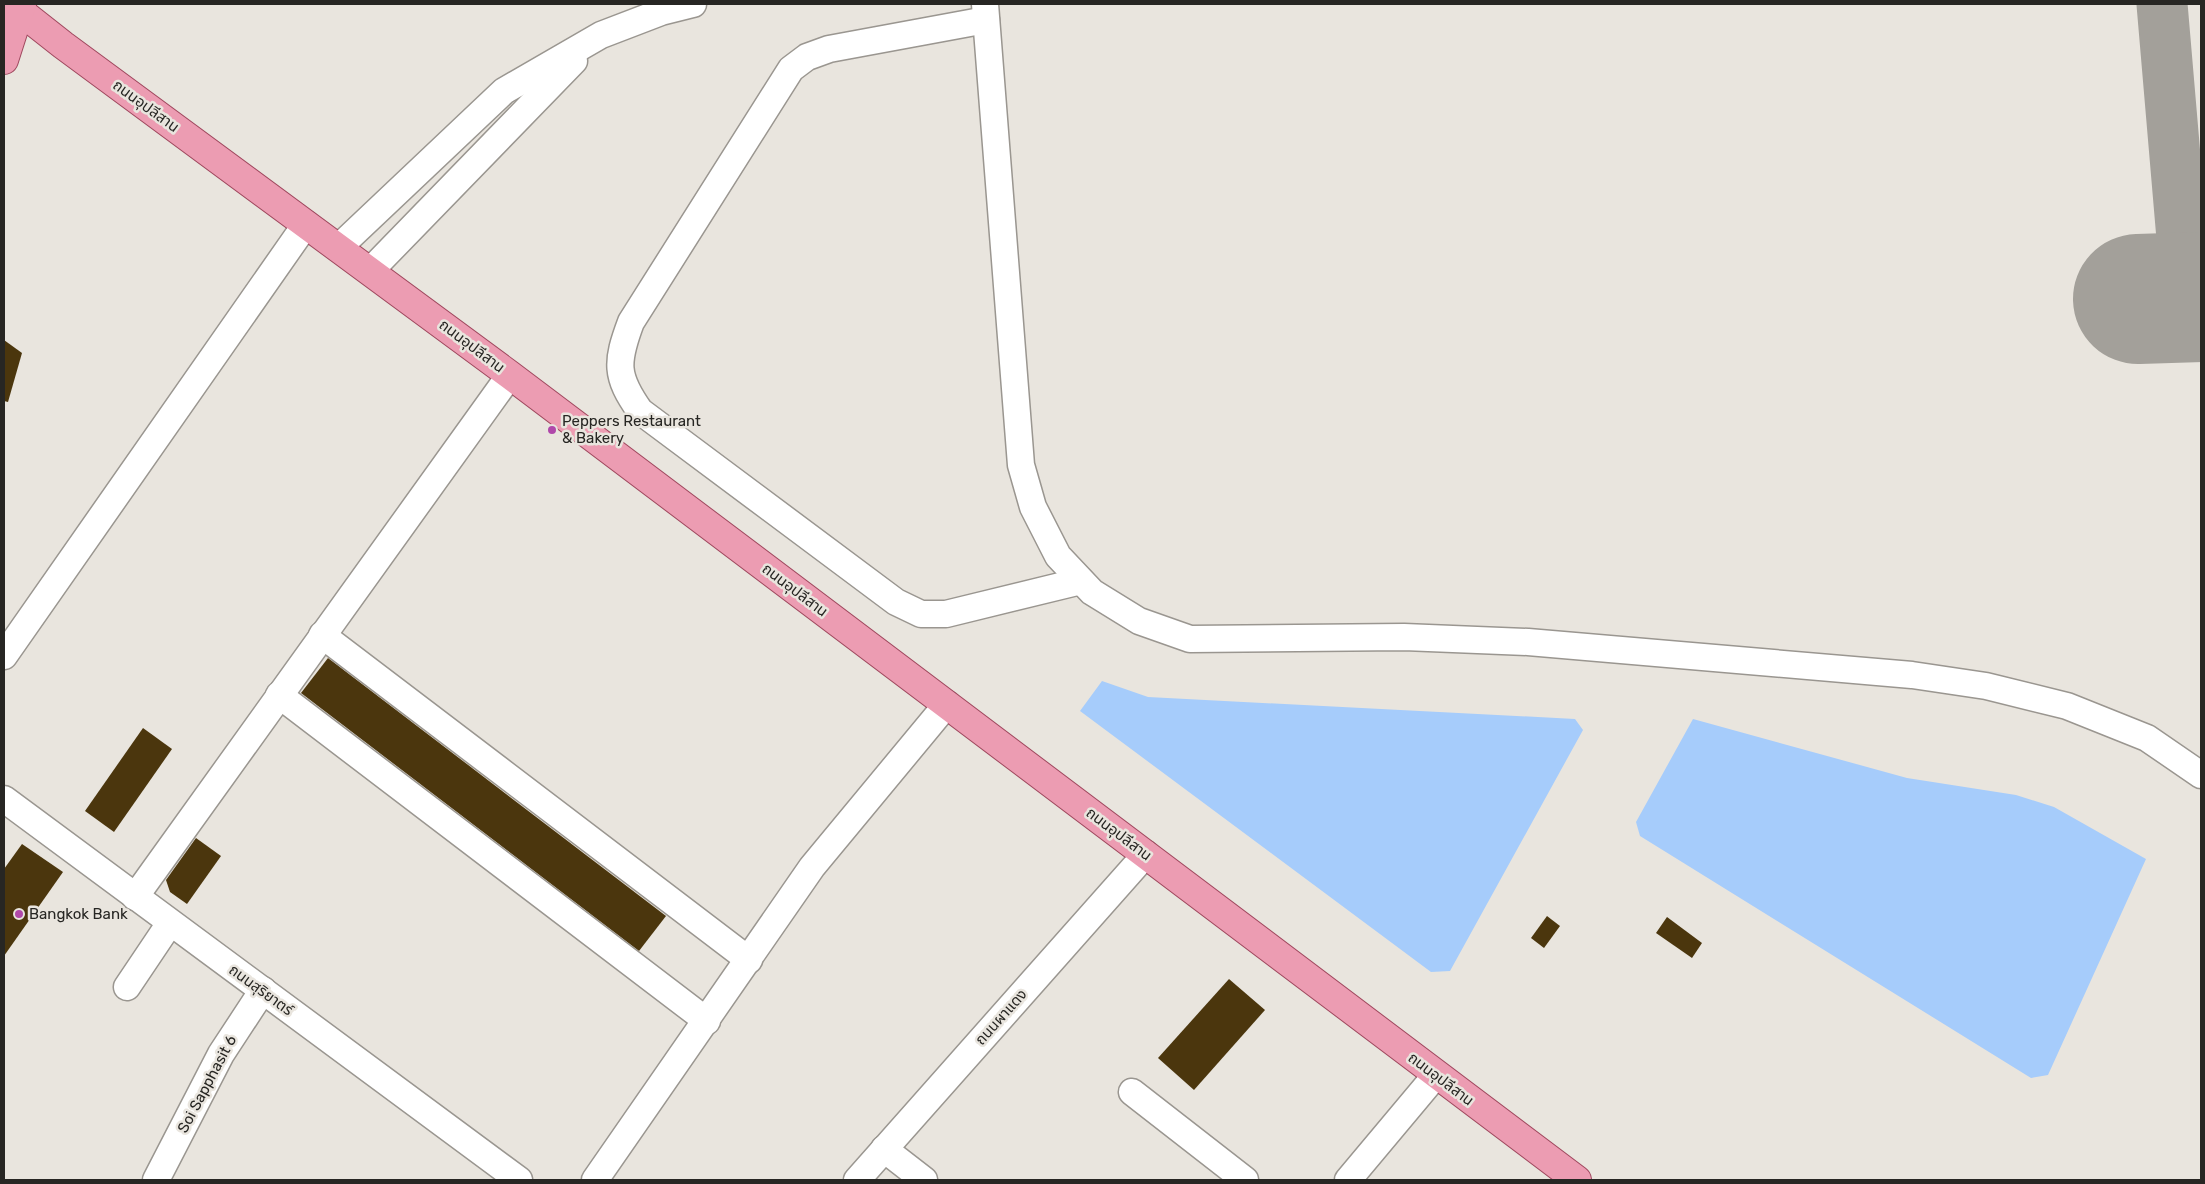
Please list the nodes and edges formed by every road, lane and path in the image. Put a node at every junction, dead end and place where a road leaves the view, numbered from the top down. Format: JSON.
{"nodes":[{"id":1,"x":693,"y":4,"type":"edge"},
{"id":2,"x":18,"y":6,"type":"edge"},
{"id":3,"x":986,"y":12,"type":"edge"},
{"id":4,"x":602,"y":34,"type":"junction"},
{"id":5,"x":4,"y":60,"type":"edge"},
{"id":6,"x":306,"y":224,"type":"junction"},
{"id":7,"x":338,"y":248,"type":"junction"},
{"id":8,"x":370,"y":271,"type":"junction"},
{"id":9,"x":510,"y":375,"type":"junction"},
{"id":10,"x":1082,"y":581,"type":"junction"},
{"id":11,"x":322,"y":635,"type":"junction"},
{"id":12,"x":4,"y":656,"type":"edge"},
{"id":13,"x":279,"y":695,"type":"junction"},
{"id":14,"x":947,"y":704,"type":"junction"},
{"id":15,"x":2201,"y":775,"type":"edge"},
{"id":16,"x":4,"y":799,"type":"edge"},
{"id":17,"x":1146,"y":854,"type":"junction"},
{"id":18,"x":135,"y":897,"type":"junction"},
{"id":19,"x":170,"y":923,"type":"junction"},
{"id":20,"x":749,"y":960,"type":"junction"},
{"id":21,"x":127,"y":987,"type":"dead end"},
{"id":22,"x":262,"y":990,"type":"junction"},
{"id":23,"x":707,"y":1021,"type":"junction"},
{"id":24,"x":1436,"y":1075,"type":"junction"},
{"id":25,"x":1132,"y":1092,"type":"dead end"},
{"id":26,"x":884,"y":1149,"type":"junction"},
{"id":27,"x":156,"y":1180,"type":"edge"},
{"id":28,"x":519,"y":1180,"type":"edge"},
{"id":29,"x":595,"y":1180,"type":"edge"},
{"id":30,"x":858,"y":1180,"type":"edge"},
{"id":31,"x":924,"y":1180,"type":"edge"},
{"id":32,"x":1245,"y":1180,"type":"edge"},
{"id":33,"x":1348,"y":1180,"type":"edge"},
{"id":34,"x":1577,"y":1180,"type":"edge"}],
"edges":[{"from":1,"to":4,"type":"street"},
{"from":2,"to":5,"type":"main road"},
{"from":2,"to":6,"type":"main road","name":"ถนนอุปลีสาน"},
{"from":3,"to":10,"type":"street"},
{"from":3,"to":10,"type":"street"},
{"from":4,"to":7,"type":"street"},
{"from":4,"to":8,"type":"street"},
{"from":6,"to":7,"type":"main road","name":"ถนนอุปลีสาน"},
{"from":6,"to":12,"type":"street"},
{"from":7,"to":8,"type":"main road","name":"ถนนอุปลีสาน"},
{"from":8,"to":9,"type":"main road","name":"ถนนอุปลีสาน"},
{"from":9,"to":11,"type":"street"},
{"from":9,"to":14,"type":"main road","name":"ถนนอุปลีสาน"},
{"from":10,"to":15,"type":"street"},
{"from":11,"to":13,"type":"street"},
{"from":11,"to":20,"type":"street"},
{"from":13,"to":18,"type":"street"},
{"from":13,"to":23,"type":"street"},
{"from":14,"to":17,"type":"main road","name":"ถนนอุปลีสาน"},
{"from":14,"to":20,"type":"street"},
{"from":16,"to":18,"type":"street","name":"ถนนสุริยาตร์"},
{"from":17,"to":24,"type":"main road","name":"ถนนอุปลีสาน"},
{"from":17,"to":26,"type":"street","name":"ถนนผาแดง"},
{"from":18,"to":19,"type":"street","name":"ถนนสุริยาตร์"},
{"from":19,"to":21,"type":"street"},
{"from":19,"to":22,"type":"street","name":"ถนนสุริยาตร์"},
{"from":20,"to":23,"type":"street"},
{"from":22,"to":27,"type":"street","name":"Soi Sapphasit 6"},
{"from":22,"to":28,"type":"street","name":"ถนนสุริยาตร์"},
{"from":23,"to":29,"type":"street"},
{"from":24,"to":33,"type":"street"},
{"from":24,"to":34,"type":"main road","name":"ถนนอุปลีสาน"},
{"from":25,"to":32,"type":"street"},
{"from":26,"to":30,"type":"street","name":"ถนนผาแดง"},
{"from":26,"to":31,"type":"street"}]}
